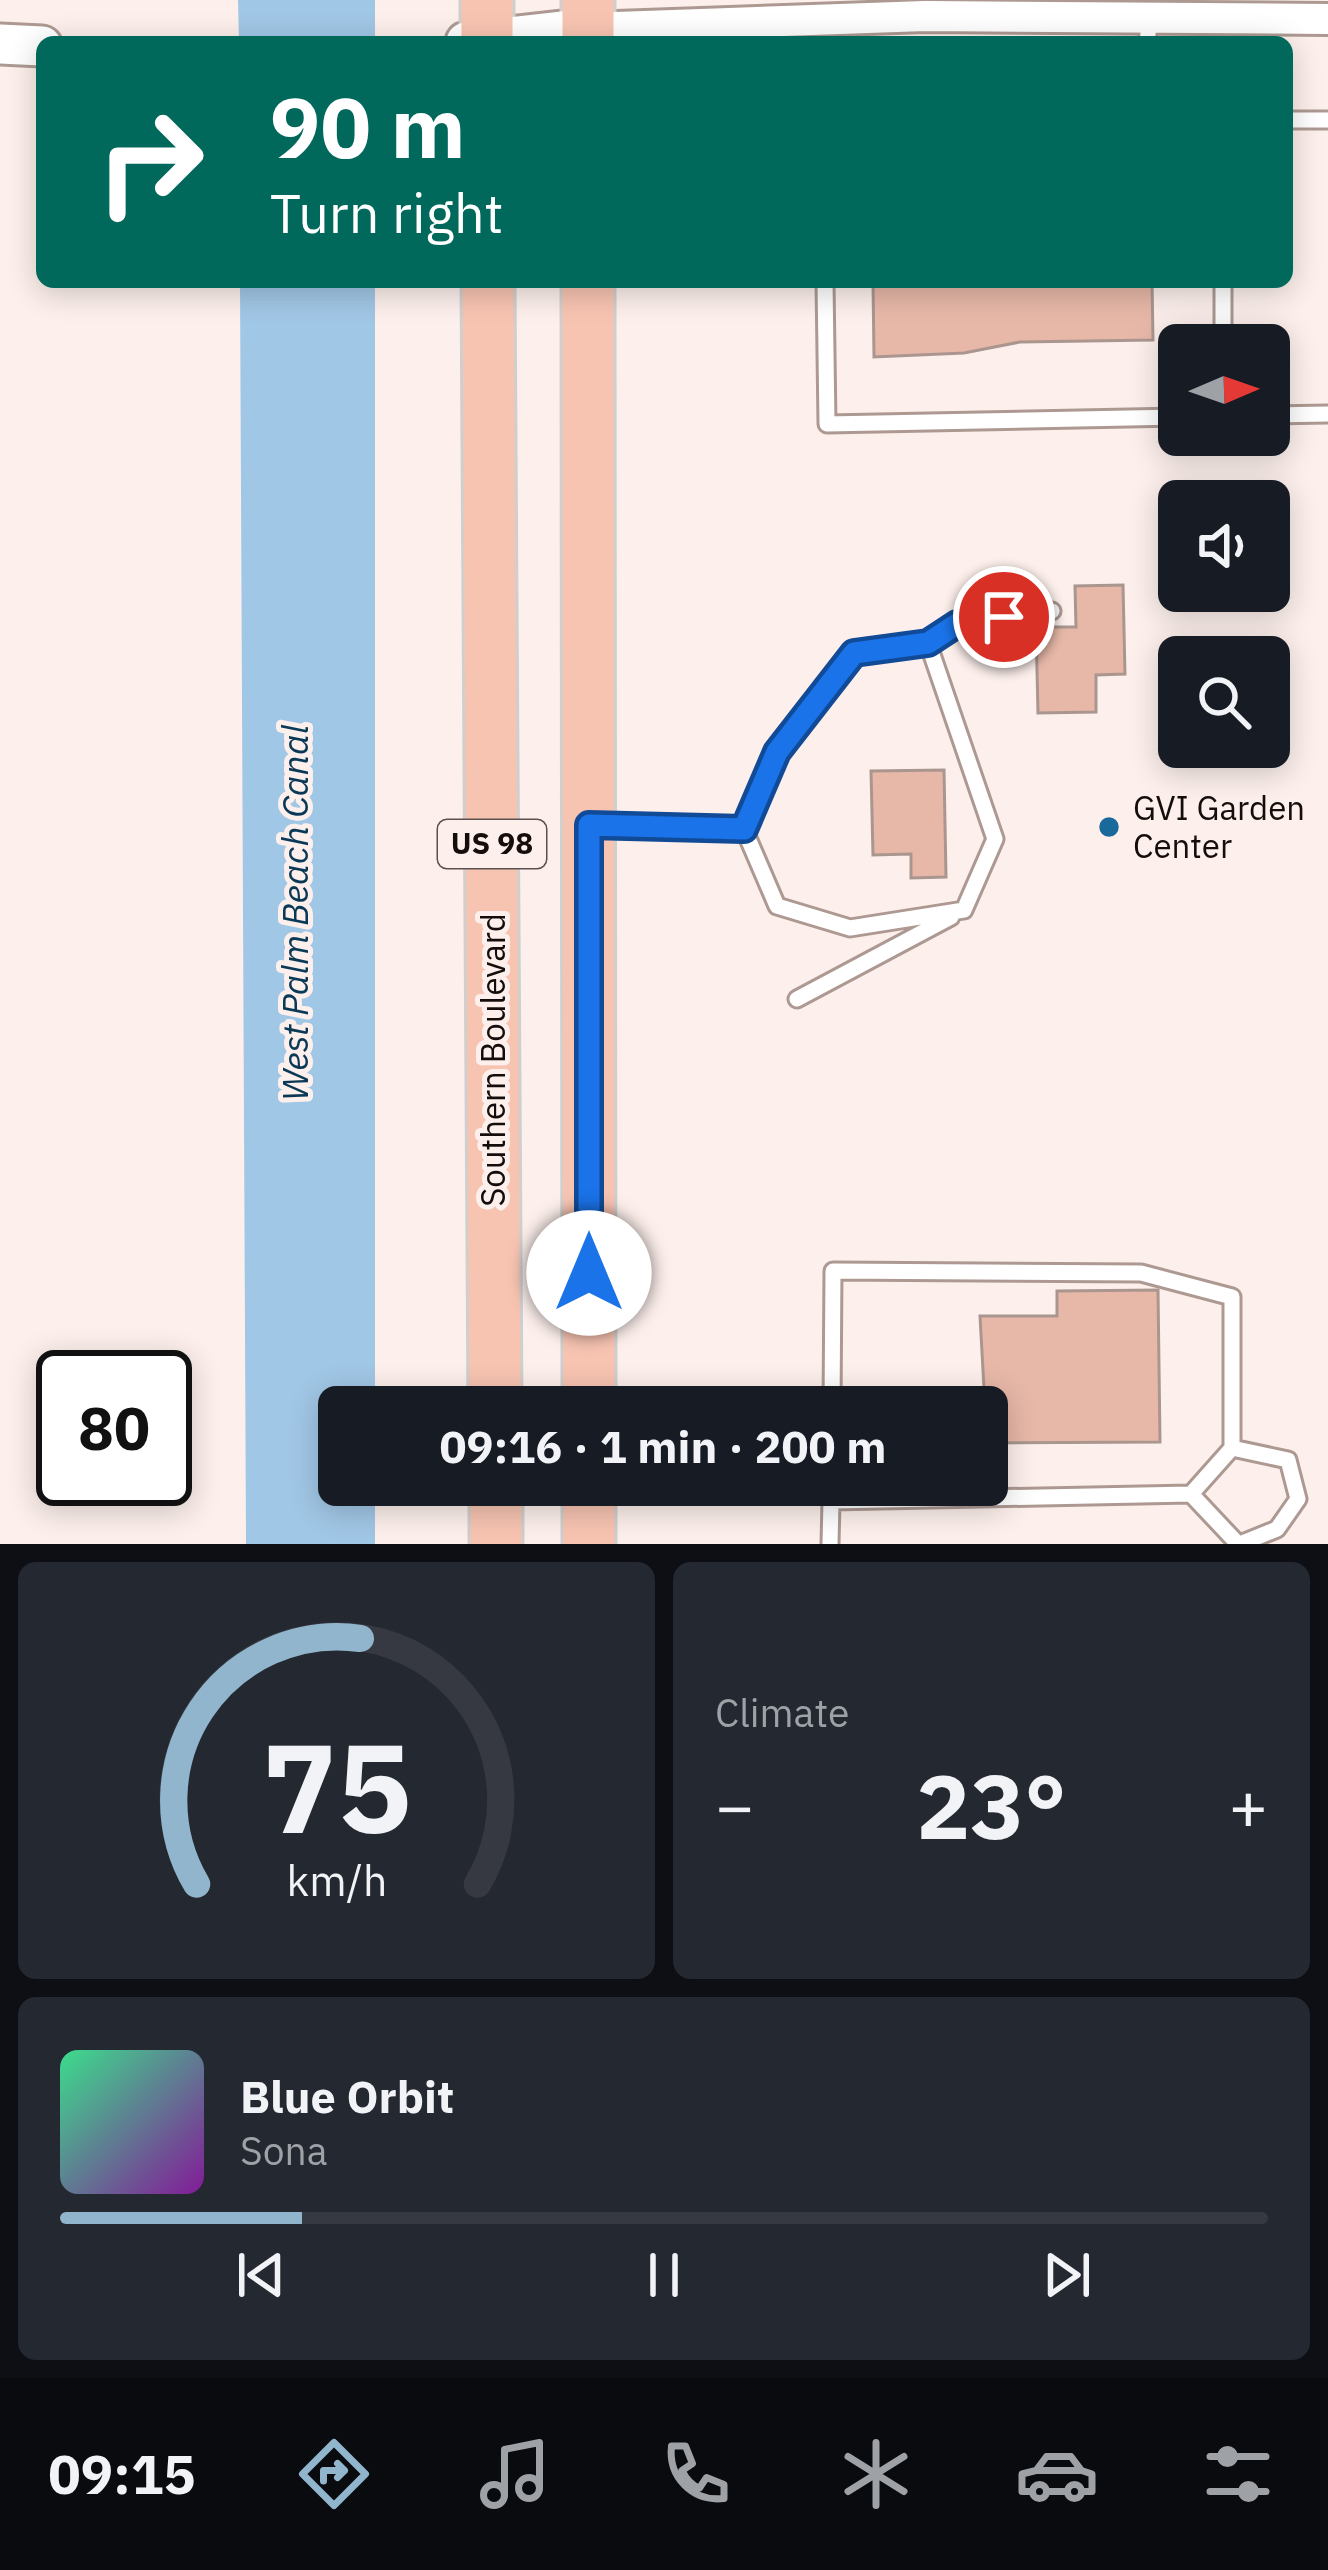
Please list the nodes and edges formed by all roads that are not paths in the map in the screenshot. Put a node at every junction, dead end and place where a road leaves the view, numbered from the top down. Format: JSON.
{"nodes":[{"id":1,"x":487,"y":0,"type":"edge"},
{"id":2,"x":964,"y":8,"type":"edge"},
{"id":3,"x":1328,"y":19,"type":"edge"},
{"id":4,"x":588,"y":23,"type":"edge"},
{"id":5,"x":1149,"y":30,"type":"edge"},
{"id":6,"x":487,"y":36,"type":"edge"},
{"id":7,"x":519,"y":36,"type":"edge"},
{"id":8,"x":0,"y":44,"type":"edge"},
{"id":9,"x":36,"y":46,"type":"edge"},
{"id":10,"x":1293,"y":120,"type":"edge"},
{"id":11,"x":1328,"y":120,"type":"edge"},
{"id":12,"x":488,"y":288,"type":"edge"},
{"id":13,"x":588,"y":288,"type":"edge"},
{"id":14,"x":825,"y":288,"type":"edge"},
{"id":15,"x":1223,"y":288,"type":"edge"},
{"id":16,"x":1223,"y":324,"type":"edge"},
{"id":17,"x":1328,"y":414,"type":"edge"},
{"id":18,"x":1290,"y":415,"type":"edge"},
{"id":19,"x":1158,"y":417,"type":"edge"},
{"id":20,"x":1052,"y":611,"type":"dead end"},
{"id":21,"x":928,"y":643,"type":"junction"},
{"id":22,"x":589,"y":825,"type":"junction"},
{"id":23,"x":744,"y":829,"type":"junction"},
{"id":24,"x":964,"y":910,"type":"junction"},
{"id":25,"x":797,"y":999,"type":"dead end"},
{"id":26,"x":495,"y":1386,"type":"edge"},
{"id":27,"x":589,"y":1386,"type":"edge"},
{"id":28,"x":832,"y":1386,"type":"edge"},
{"id":29,"x":1232,"y":1448,"type":"junction"},
{"id":30,"x":1008,"y":1493,"type":"edge"},
{"id":31,"x":1191,"y":1494,"type":"junction"},
{"id":32,"x":496,"y":1506,"type":"edge"},
{"id":33,"x":589,"y":1506,"type":"edge"},
{"id":34,"x":831,"y":1506,"type":"edge"},
{"id":35,"x":496,"y":1544,"type":"edge"},
{"id":36,"x":589,"y":1544,"type":"edge"},
{"id":37,"x":830,"y":1544,"type":"edge"},
{"id":38,"x":1239,"y":1544,"type":"edge"}],
"edges":[{"from":1,"to":6,"type":"highway"},
{"from":2,"to":4,"type":"street"},
{"from":2,"to":5,"type":"street"},
{"from":3,"to":5,"type":"street"},
{"from":4,"to":7,"type":"street"},
{"from":8,"to":9,"type":"street"},
{"from":10,"to":11,"type":"lane"},
{"from":12,"to":26,"type":"highway","name":"Southern Boulevard","number":"US 98"},
{"from":13,"to":22,"type":"highway","number":"US 98"},
{"from":14,"to":19,"type":"lane"},
{"from":15,"to":16,"type":"lane"},
{"from":17,"to":18,"type":"lane"},
{"from":20,"to":21,"type":"lane"},
{"from":21,"to":23,"type":"lane"},
{"from":21,"to":24,"type":"lane"},
{"from":22,"to":23,"type":"lane"},
{"from":22,"to":27,"type":"highway","number":"US 98"},
{"from":23,"to":24,"type":"lane"},
{"from":24,"to":25,"type":"lane"},
{"from":28,"to":29,"type":"lane"},
{"from":29,"to":31,"type":"lane"},
{"from":29,"to":38,"type":"lane"},
{"from":30,"to":31,"type":"lane"},
{"from":31,"to":38,"type":"lane"},
{"from":32,"to":35,"type":"highway"},
{"from":33,"to":36,"type":"highway"},
{"from":34,"to":37,"type":"lane"}]}
